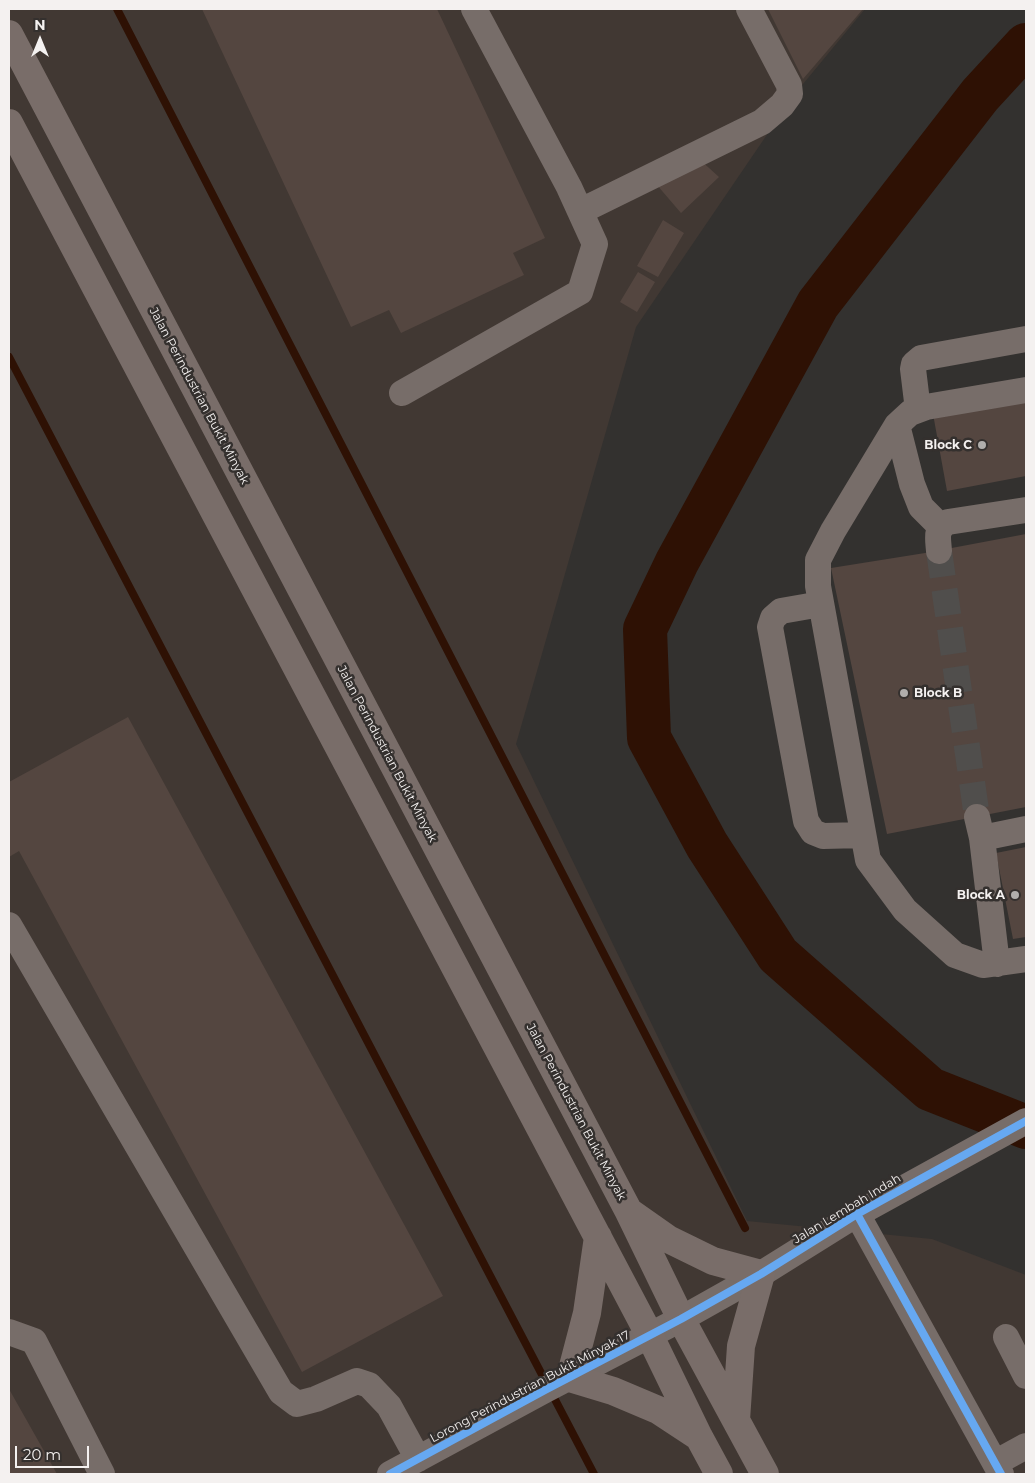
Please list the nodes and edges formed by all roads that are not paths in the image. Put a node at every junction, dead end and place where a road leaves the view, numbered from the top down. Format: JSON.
{"nodes":[{"id":1,"x":474,"y":9,"type":"edge"},
{"id":2,"x":748,"y":9,"type":"edge"},
{"id":3,"x":9,"y":34,"type":"edge"},
{"id":4,"x":9,"y":124,"type":"edge"},
{"id":5,"x":580,"y":211,"type":"junction"},
{"id":6,"x":1026,"y":339,"type":"edge"},
{"id":7,"x":1026,"y":390,"type":"edge"},
{"id":8,"x":402,"y":393,"type":"dead end"},
{"id":9,"x":907,"y":417,"type":"junction"},
{"id":10,"x":1026,"y":510,"type":"edge"},
{"id":11,"x":821,"y":604,"type":"junction"},
{"id":12,"x":1026,"y":829,"type":"edge"},
{"id":13,"x":863,"y":835,"type":"junction"},
{"id":14,"x":9,"y":925,"type":"edge"},
{"id":15,"x":1026,"y":959,"type":"edge"},
{"id":16,"x":997,"y":964,"type":"junction"},
{"id":17,"x":1026,"y":1121,"type":"edge"},
{"id":18,"x":628,"y":1210,"type":"junction"},
{"id":19,"x":857,"y":1214,"type":"junction"},
{"id":20,"x":598,"y":1237,"type":"junction"},
{"id":21,"x":761,"y":1274,"type":"junction"},
{"id":22,"x":681,"y":1319,"type":"junction"},
{"id":23,"x":9,"y":1332,"type":"edge"},
{"id":24,"x":650,"y":1336,"type":"junction"},
{"id":25,"x":1006,"y":1337,"type":"dead end"},
{"id":26,"x":1026,"y":1376,"type":"edge"},
{"id":27,"x":556,"y":1385,"type":"junction"},
{"id":28,"x":736,"y":1420,"type":"junction"},
{"id":29,"x":699,"y":1437,"type":"junction"},
{"id":30,"x":1026,"y":1446,"type":"edge"},
{"id":31,"x":418,"y":1459,"type":"junction"},
{"id":32,"x":998,"y":1469,"type":"edge"},
{"id":33,"x":102,"y":1474,"type":"edge"},
{"id":34,"x":390,"y":1474,"type":"edge"},
{"id":35,"x":719,"y":1474,"type":"edge"},
{"id":36,"x":765,"y":1474,"type":"edge"}],
"edges":[{"from":1,"to":5,"type":"street"},
{"from":2,"to":5,"type":"street"},
{"from":3,"to":18,"type":"main road","name":"Jalan Perindustrian Bukit Minyak"},
{"from":4,"to":20,"type":"main road"},
{"from":5,"to":8,"type":"street"},
{"from":6,"to":9,"type":"street"},
{"from":7,"to":9,"type":"street"},
{"from":9,"to":10,"type":"street"},
{"from":9,"to":11,"type":"street"},
{"from":11,"to":13,"type":"street"},
{"from":11,"to":13,"type":"street"},
{"from":12,"to":16,"type":"street"},
{"from":13,"to":16,"type":"street"},
{"from":14,"to":31,"type":"street"},
{"from":15,"to":16,"type":"street"},
{"from":17,"to":19,"type":"street","name":"Jalan Lembah Indah"},
{"from":18,"to":21,"type":"main road"},
{"from":18,"to":22,"type":"main road","name":"Jalan Perindustrian Bukit Minyak"},
{"from":19,"to":21,"type":"street","name":"Jalan Lembah Indah"},
{"from":19,"to":32,"type":"street"},
{"from":20,"to":24,"type":"main road"},
{"from":20,"to":27,"type":"main road"},
{"from":21,"to":22,"type":"street","name":"Jalan Lembah Indah"},
{"from":21,"to":28,"type":"main road"},
{"from":22,"to":24,"type":"street","name":"Lorong Perindustrian Bukit Minyak 17"},
{"from":22,"to":28,"type":"main road","name":"Jalan Perindustrian Bukit Minyak"},
{"from":23,"to":33,"type":"street"},
{"from":24,"to":27,"type":"street","name":"Lorong Perindustrian Bukit Minyak 17"},
{"from":24,"to":29,"type":"main road"},
{"from":25,"to":26,"type":"street"},
{"from":27,"to":29,"type":"main road"},
{"from":27,"to":31,"type":"street","name":"Lorong Perindustrian Bukit Minyak 17"},
{"from":28,"to":36,"type":"main road","name":"Jalan Perindustrian Bukit Minyak"},
{"from":29,"to":35,"type":"main road"},
{"from":30,"to":32,"type":"street"},
{"from":31,"to":34,"type":"street","name":"Lorong Perindustrian Bukit Minyak 17"}]}
